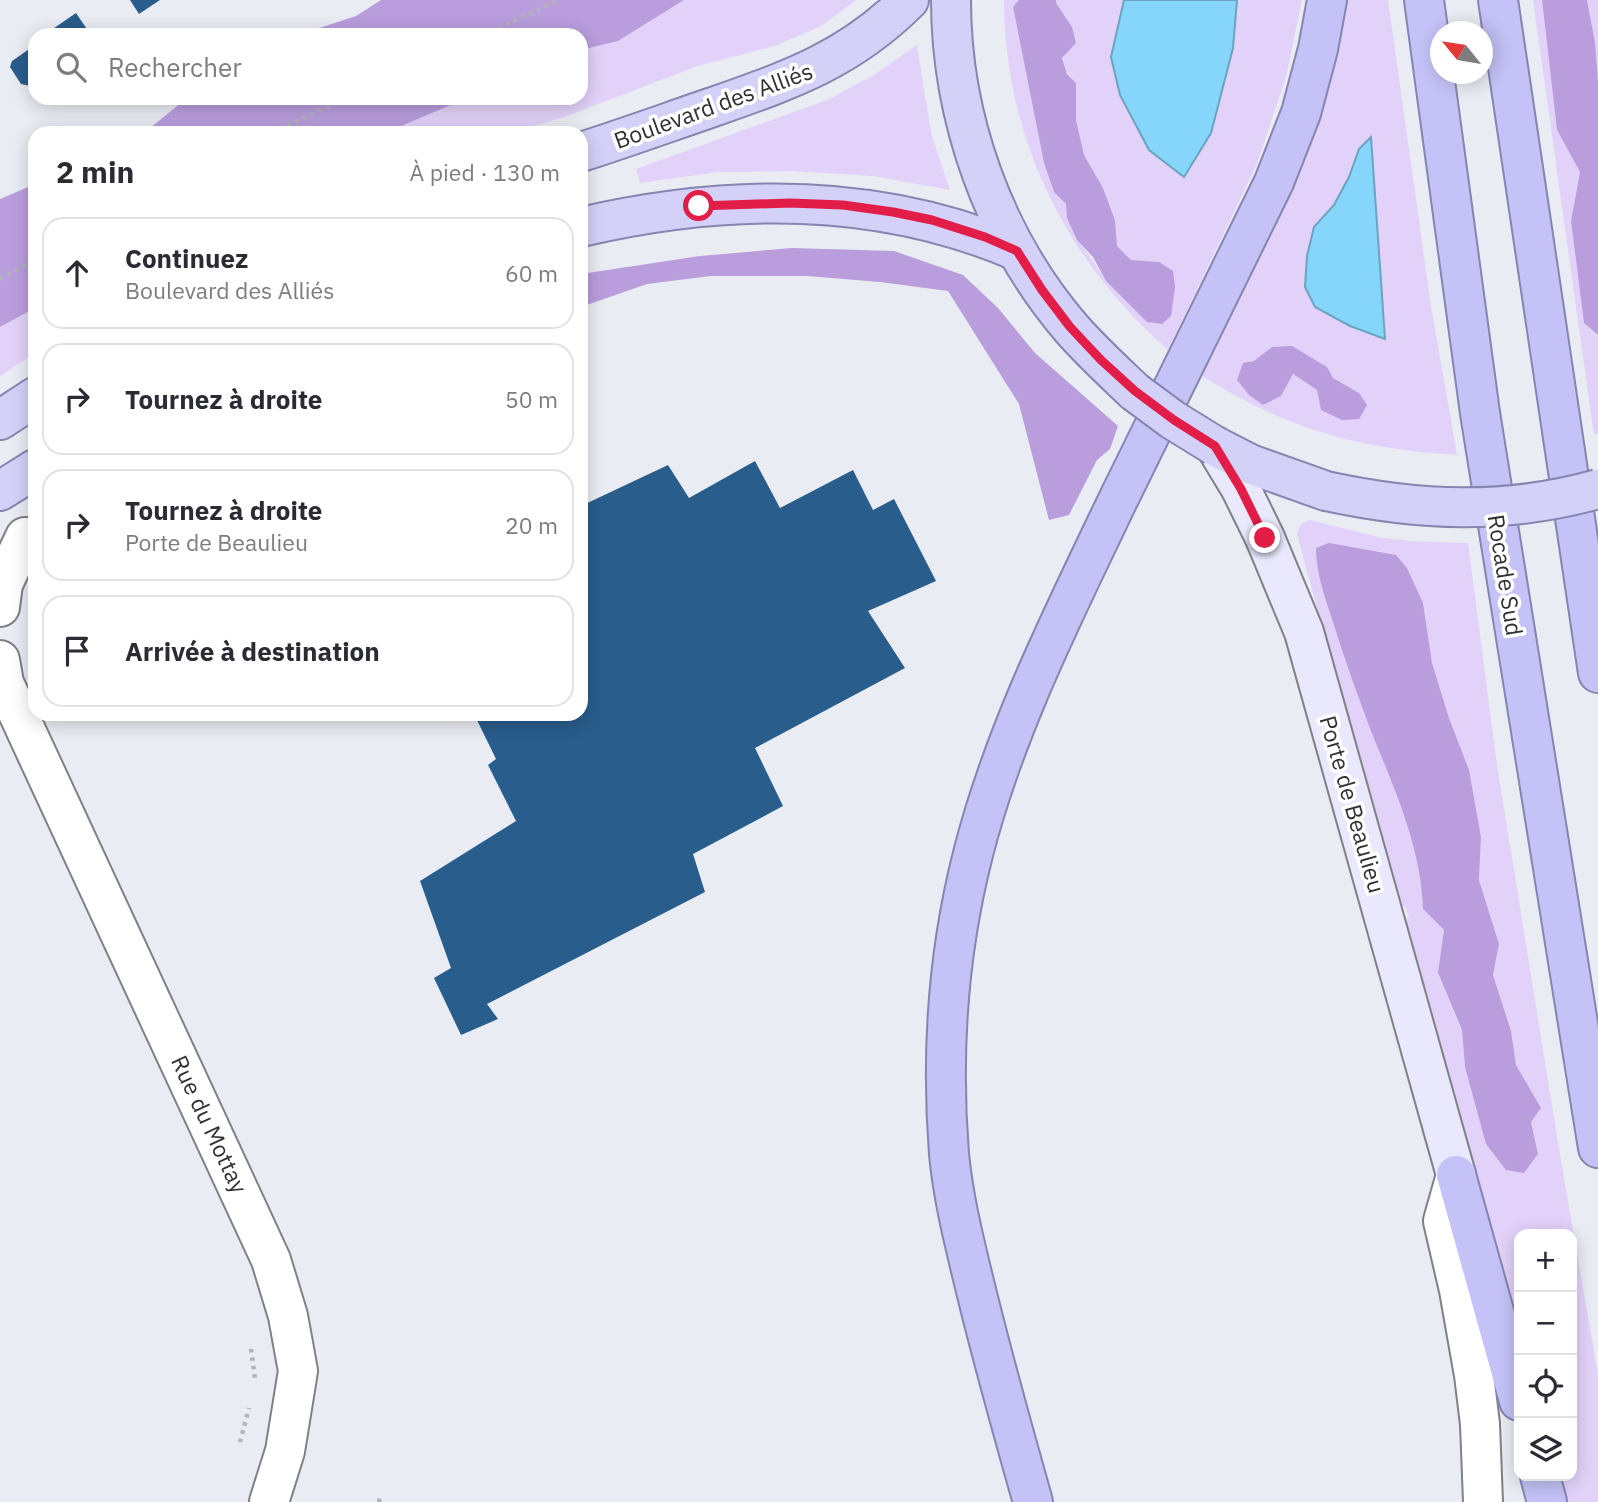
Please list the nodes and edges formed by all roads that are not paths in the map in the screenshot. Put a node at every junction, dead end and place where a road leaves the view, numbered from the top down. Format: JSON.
{"nodes":[{"id":1,"x":909,"y":0,"type":"edge"},
{"id":2,"x":951,"y":0,"type":"edge"},
{"id":3,"x":1327,"y":0,"type":"edge"},
{"id":4,"x":1424,"y":0,"type":"edge"},
{"id":5,"x":1498,"y":0,"type":"edge"},
{"id":6,"x":588,"y":150,"type":"edge"},
{"id":7,"x":588,"y":225,"type":"edge"},
{"id":8,"x":1017,"y":251,"type":"junction"},
{"id":9,"x":28,"y":402,"type":"edge"},
{"id":10,"x":0,"y":420,"type":"edge"},
{"id":11,"x":1215,"y":446,"type":"junction"},
{"id":12,"x":28,"y":473,"type":"edge"},
{"id":13,"x":1598,"y":489,"type":"edge"},
{"id":14,"x":0,"y":491,"type":"edge"},
{"id":15,"x":20,"y":541,"type":"edge"},
{"id":16,"x":0,"y":607,"type":"edge"},
{"id":17,"x":0,"y":660,"type":"edge"},
{"id":18,"x":1598,"y":673,"type":"edge"},
{"id":19,"x":0,"y":723,"type":"edge"},
{"id":20,"x":41,"y":764,"type":"junction"},
{"id":21,"x":1598,"y":1148,"type":"edge"},
{"id":22,"x":1456,"y":1175,"type":"junction"},
{"id":23,"x":1514,"y":1383,"type":"edge"},
{"id":24,"x":1541,"y":1481,"type":"edge"},
{"id":25,"x":269,"y":1502,"type":"edge"},
{"id":26,"x":1033,"y":1502,"type":"edge"},
{"id":27,"x":1483,"y":1502,"type":"edge"},
{"id":28,"x":1547,"y":1502,"type":"edge"}],
"edges":[{"from":1,"to":6,"type":"main road","name":"Boulevard des Alliés"},
{"from":2,"to":8,"type":"main road"},
{"from":3,"to":26,"type":"highway"},
{"from":4,"to":21,"type":"highway","name":"Rocade Sud"},
{"from":5,"to":18,"type":"highway"},
{"from":7,"to":8,"type":"main road"},
{"from":8,"to":11,"type":"main road","bridge":true},
{"from":9,"to":10,"type":"main road"},
{"from":11,"to":13,"type":"main road","bridge":true},
{"from":11,"to":22,"type":"main road","name":"Porte de Beaulieu"},
{"from":12,"to":14,"type":"main road"},
{"from":15,"to":16,"type":"street"},
{"from":17,"to":20,"type":"street","name":"Rue du Mottay"},
{"from":19,"to":20,"type":"street"},
{"from":20,"to":25,"type":"street","name":"Rue du Mottay"},
{"from":22,"to":23,"type":"highway"},
{"from":22,"to":27,"type":"street"},
{"from":24,"to":28,"type":"highway"}]}
